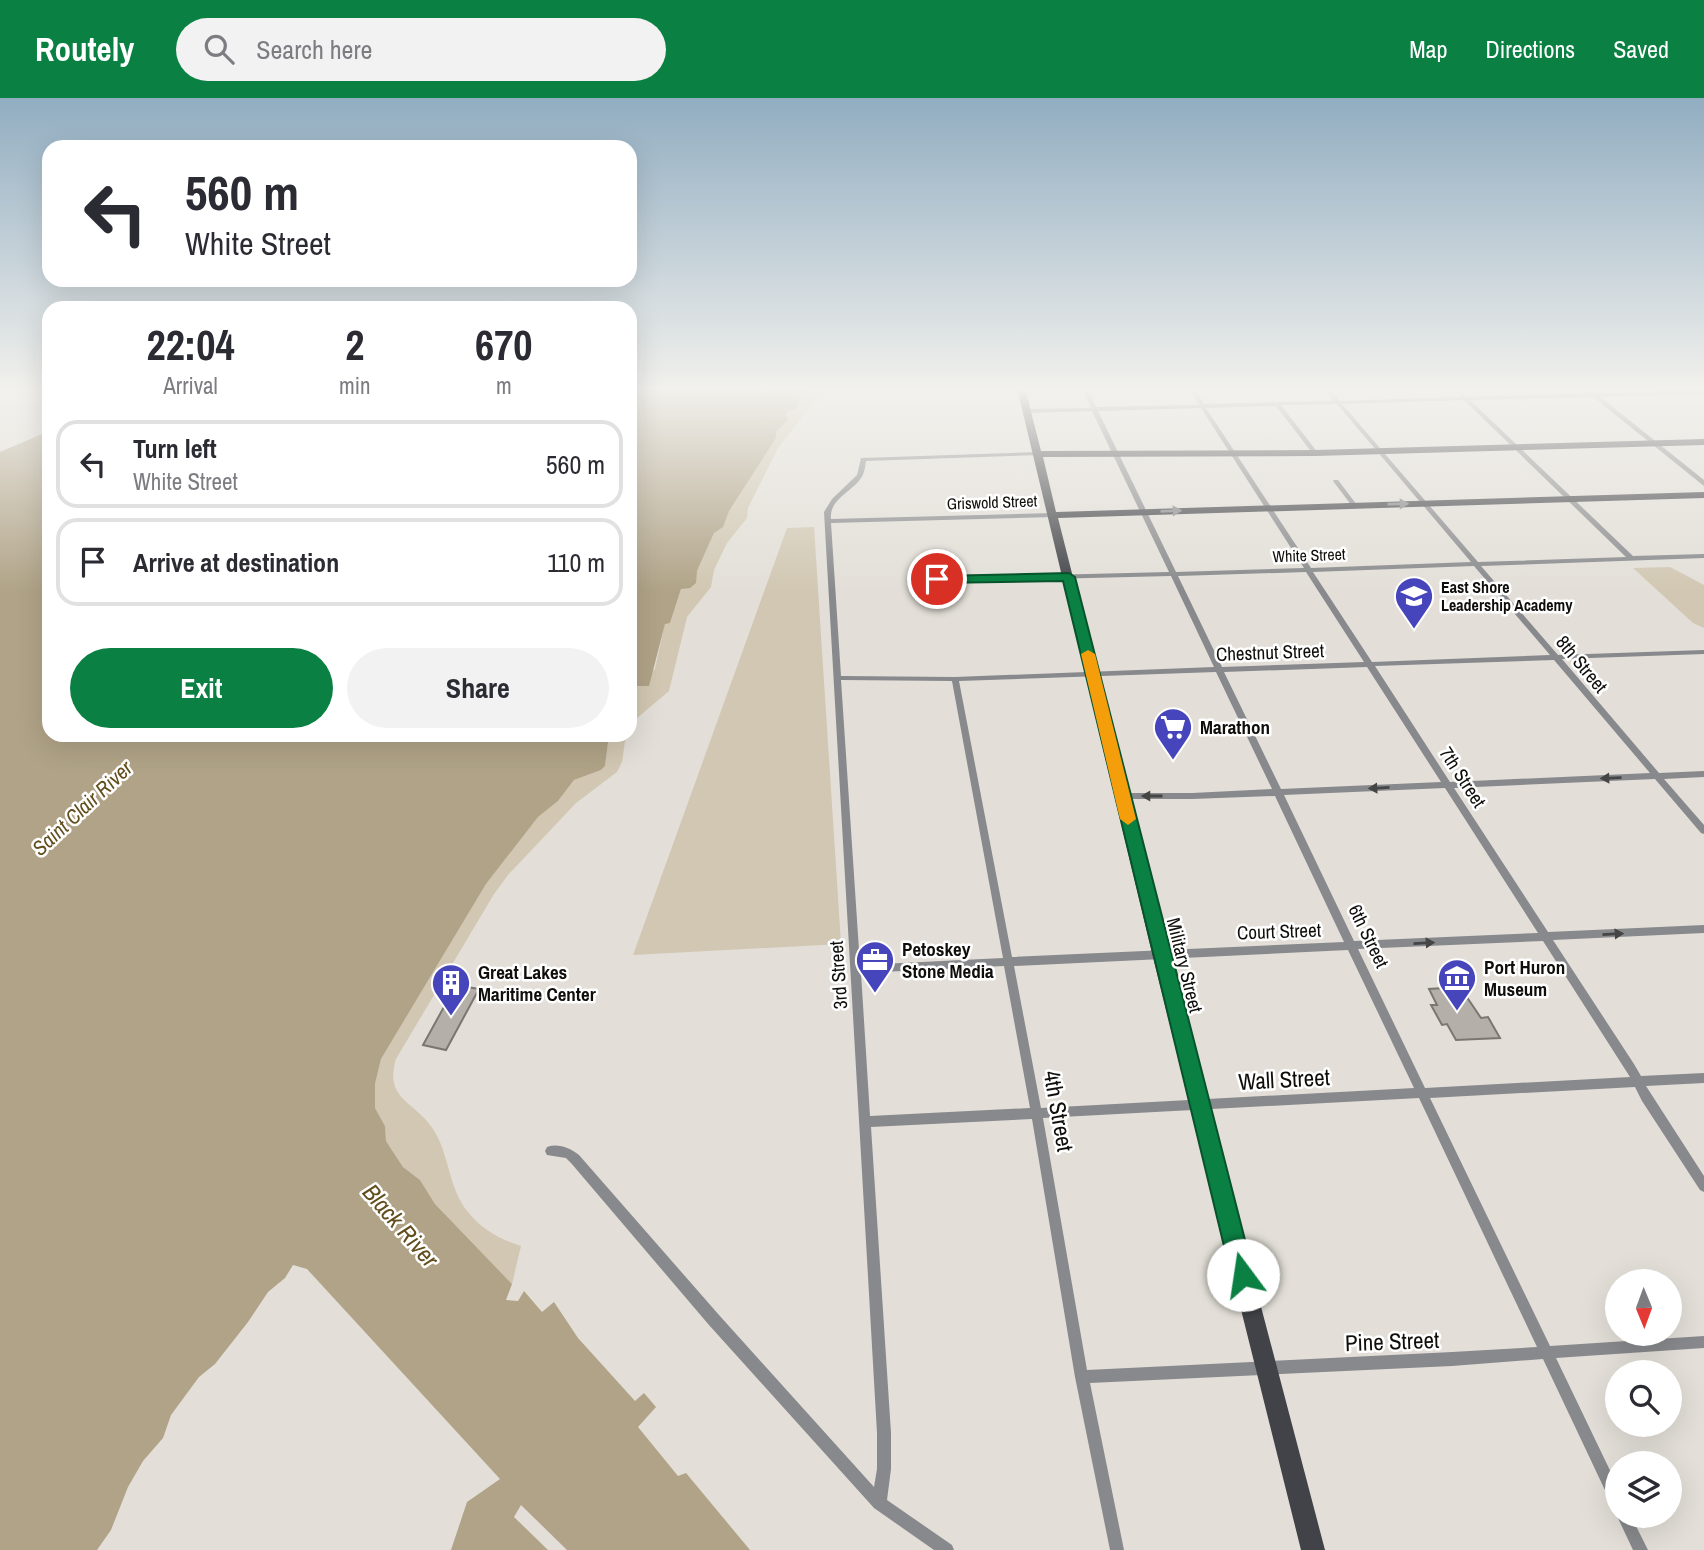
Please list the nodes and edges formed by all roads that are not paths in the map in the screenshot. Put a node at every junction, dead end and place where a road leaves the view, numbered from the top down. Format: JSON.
{"nodes":[{"id":1,"x":976,"y":456,"type":"edge"},
{"id":2,"x":1037,"y":456,"type":"edge"},
{"id":3,"x":1117,"y":456,"type":"edge"},
{"id":4,"x":1235,"y":456,"type":"edge"},
{"id":5,"x":1383,"y":456,"type":"edge"},
{"id":6,"x":1525,"y":456,"type":"edge"},
{"id":7,"x":1669,"y":456,"type":"edge"},
{"id":8,"x":1336,"y":481,"type":"dead end"},
{"id":9,"x":1704,"y":484,"type":"edge"},
{"id":10,"x":1704,"y":495,"type":"edge"},
{"id":11,"x":1568,"y":499,"type":"junction"},
{"id":12,"x":1424,"y":504,"type":"junction"},
{"id":13,"x":1354,"y":505,"type":"junction"},
{"id":14,"x":1269,"y":508,"type":"junction"},
{"id":15,"x":1143,"y":512,"type":"junction"},
{"id":16,"x":1054,"y":515,"type":"junction"},
{"id":17,"x":827,"y":521,"type":"junction"},
{"id":18,"x":1704,"y":556,"type":"edge"},
{"id":19,"x":1631,"y":558,"type":"junction"},
{"id":20,"x":1476,"y":564,"type":"junction"},
{"id":21,"x":1308,"y":570,"type":"junction"},
{"id":22,"x":1173,"y":574,"type":"junction"},
{"id":23,"x":1069,"y":577,"type":"junction"},
{"id":24,"x":916,"y":580,"type":"dead end"},
{"id":25,"x":1704,"y":652,"type":"edge"},
{"id":26,"x":1556,"y":658,"type":"junction"},
{"id":27,"x":1369,"y":665,"type":"junction"},
{"id":28,"x":1219,"y":670,"type":"junction"},
{"id":29,"x":1093,"y":675,"type":"junction"},
{"id":30,"x":838,"y":678,"type":"junction"},
{"id":31,"x":955,"y":679,"type":"junction"},
{"id":32,"x":1704,"y":774,"type":"edge"},
{"id":33,"x":1657,"y":776,"type":"junction"},
{"id":34,"x":1447,"y":785,"type":"junction"},
{"id":35,"x":1278,"y":792,"type":"junction"},
{"id":36,"x":1122,"y":796,"type":"junction"},
{"id":37,"x":1704,"y":831,"type":"edge"},
{"id":38,"x":1704,"y":929,"type":"edge"},
{"id":39,"x":1545,"y":937,"type":"junction"},
{"id":40,"x":1353,"y":946,"type":"junction"},
{"id":41,"x":1160,"y":953,"type":"junction"},
{"id":42,"x":1009,"y":963,"type":"junction"},
{"id":43,"x":855,"y":969,"type":"junction"},
{"id":44,"x":1704,"y":1079,"type":"edge"},
{"id":45,"x":1638,"y":1082,"type":"junction"},
{"id":46,"x":1423,"y":1093,"type":"junction"},
{"id":47,"x":1199,"y":1104,"type":"junction"},
{"id":48,"x":1037,"y":1115,"type":"junction"},
{"id":49,"x":866,"y":1122,"type":"junction"},
{"id":50,"x":551,"y":1151,"type":"dead end"},
{"id":51,"x":1704,"y":1186,"type":"edge"},
{"id":52,"x":1704,"y":1342,"type":"edge"},
{"id":53,"x":1547,"y":1353,"type":"junction"},
{"id":54,"x":1266,"y":1367,"type":"junction"},
{"id":55,"x":1082,"y":1377,"type":"junction"},
{"id":56,"x":1605,"y":1475,"type":"edge"},
{"id":57,"x":879,"y":1503,"type":"junction"},
{"id":58,"x":1630,"y":1528,"type":"edge"},
{"id":59,"x":947,"y":1550,"type":"edge"},
{"id":60,"x":1117,"y":1550,"type":"edge"},
{"id":61,"x":1313,"y":1550,"type":"edge"},
{"id":62,"x":1640,"y":1550,"type":"edge"}],
"edges":[{"from":1,"to":17,"type":"street"},
{"from":2,"to":16,"type":"main road","name":"Military Street"},
{"from":3,"to":15,"type":"street","name":"6th Street"},
{"from":4,"to":14,"type":"street","name":"7th Street"},
{"from":5,"to":12,"type":"street","name":"8th Street"},
{"from":6,"to":11,"type":"street"},
{"from":7,"to":9,"type":"street"},
{"from":8,"to":13,"type":"street"},
{"from":10,"to":11,"type":"main road","name":"Griswold Street"},
{"from":11,"to":12,"type":"main road","name":"Griswold Street"},
{"from":11,"to":19,"type":"street"},
{"from":13,"to":12,"type":"main road","name":"Griswold Street","one_way":true},
{"from":12,"to":20,"type":"street","name":"8th Street"},
{"from":13,"to":14,"type":"main road","name":"Griswold Street"},
{"from":15,"to":14,"type":"main road","name":"Griswold Street","one_way":true},
{"from":14,"to":21,"type":"street","name":"7th Street"},
{"from":15,"to":16,"type":"main road","name":"Griswold Street"},
{"from":15,"to":22,"type":"street","name":"6th Street"},
{"from":16,"to":17,"type":"street","name":"Griswold Street"},
{"from":16,"to":23,"type":"main road","name":"Military Street"},
{"from":17,"to":30,"type":"street","name":"3rd Street"},
{"from":18,"to":19,"type":"street","name":"White Street"},
{"from":19,"to":20,"type":"street","name":"White Street"},
{"from":20,"to":21,"type":"street","name":"White Street"},
{"from":20,"to":26,"type":"street","name":"8th Street"},
{"from":21,"to":22,"type":"street","name":"White Street"},
{"from":21,"to":27,"type":"street","name":"7th Street"},
{"from":22,"to":23,"type":"street","name":"White Street"},
{"from":22,"to":28,"type":"street","name":"6th Street"},
{"from":23,"to":24,"type":"street","name":"White Street"},
{"from":23,"to":29,"type":"main road","name":"Military Street"},
{"from":25,"to":26,"type":"street","name":"Chestnut Street"},
{"from":26,"to":27,"type":"street","name":"Chestnut Street"},
{"from":26,"to":33,"type":"street","name":"8th Street"},
{"from":27,"to":28,"type":"street","name":"Chestnut Street"},
{"from":27,"to":34,"type":"street","name":"7th Street"},
{"from":28,"to":29,"type":"street","name":"Chestnut Street"},
{"from":28,"to":35,"type":"street","name":"6th Street"},
{"from":29,"to":31,"type":"street","name":"Chestnut Street"},
{"from":29,"to":36,"type":"main road","name":"Military Street"},
{"from":30,"to":31,"type":"street","name":"Chestnut Street"},
{"from":30,"to":43,"type":"street","name":"3rd Street"},
{"from":31,"to":42,"type":"street","name":"4th Street"},
{"from":32,"to":33,"type":"street"},
{"from":33,"to":34,"type":"street","one_way":true},
{"from":33,"to":37,"type":"street","name":"8th Street"},
{"from":34,"to":35,"type":"street","one_way":true},
{"from":34,"to":39,"type":"street","name":"7th Street"},
{"from":35,"to":36,"type":"street","one_way":true},
{"from":35,"to":40,"type":"street","name":"6th Street"},
{"from":36,"to":41,"type":"main road","name":"Military Street"},
{"from":39,"to":38,"type":"street","name":"Court Street","one_way":true},
{"from":40,"to":39,"type":"street","name":"Court Street","one_way":true},
{"from":39,"to":45,"type":"street","name":"7th Street"},
{"from":40,"to":41,"type":"street","name":"Court Street"},
{"from":40,"to":46,"type":"street","name":"6th Street"},
{"from":41,"to":42,"type":"street","name":"Court Street"},
{"from":41,"to":47,"type":"main road","name":"Military Street"},
{"from":42,"to":43,"type":"street","name":"Court Street"},
{"from":42,"to":48,"type":"street","name":"4th Street"},
{"from":43,"to":49,"type":"street","name":"3rd Street"},
{"from":44,"to":45,"type":"street","name":"Wall Street"},
{"from":45,"to":46,"type":"street","name":"Wall Street"},
{"from":45,"to":51,"type":"street","name":"7th Street"},
{"from":46,"to":47,"type":"street","name":"Wall Street"},
{"from":46,"to":53,"type":"street","name":"6th Street"},
{"from":47,"to":48,"type":"street","name":"Wall Street"},
{"from":47,"to":54,"type":"main road","name":"Military Street"},
{"from":48,"to":49,"type":"street","name":"Wall Street"},
{"from":48,"to":55,"type":"street","name":"4th Street"},
{"from":49,"to":57,"type":"street","name":"3rd Street"},
{"from":50,"to":57,"type":"street"},
{"from":52,"to":53,"type":"street","name":"Pine Street"},
{"from":53,"to":54,"type":"street","name":"Pine Street"},
{"from":53,"to":56,"type":"street","name":"6th Street"},
{"from":54,"to":55,"type":"street","name":"Pine Street"},
{"from":54,"to":61,"type":"main road","name":"Military Street"},
{"from":55,"to":60,"type":"street","name":"4th Street"},
{"from":57,"to":59,"type":"street"},
{"from":58,"to":62,"type":"street"}]}
